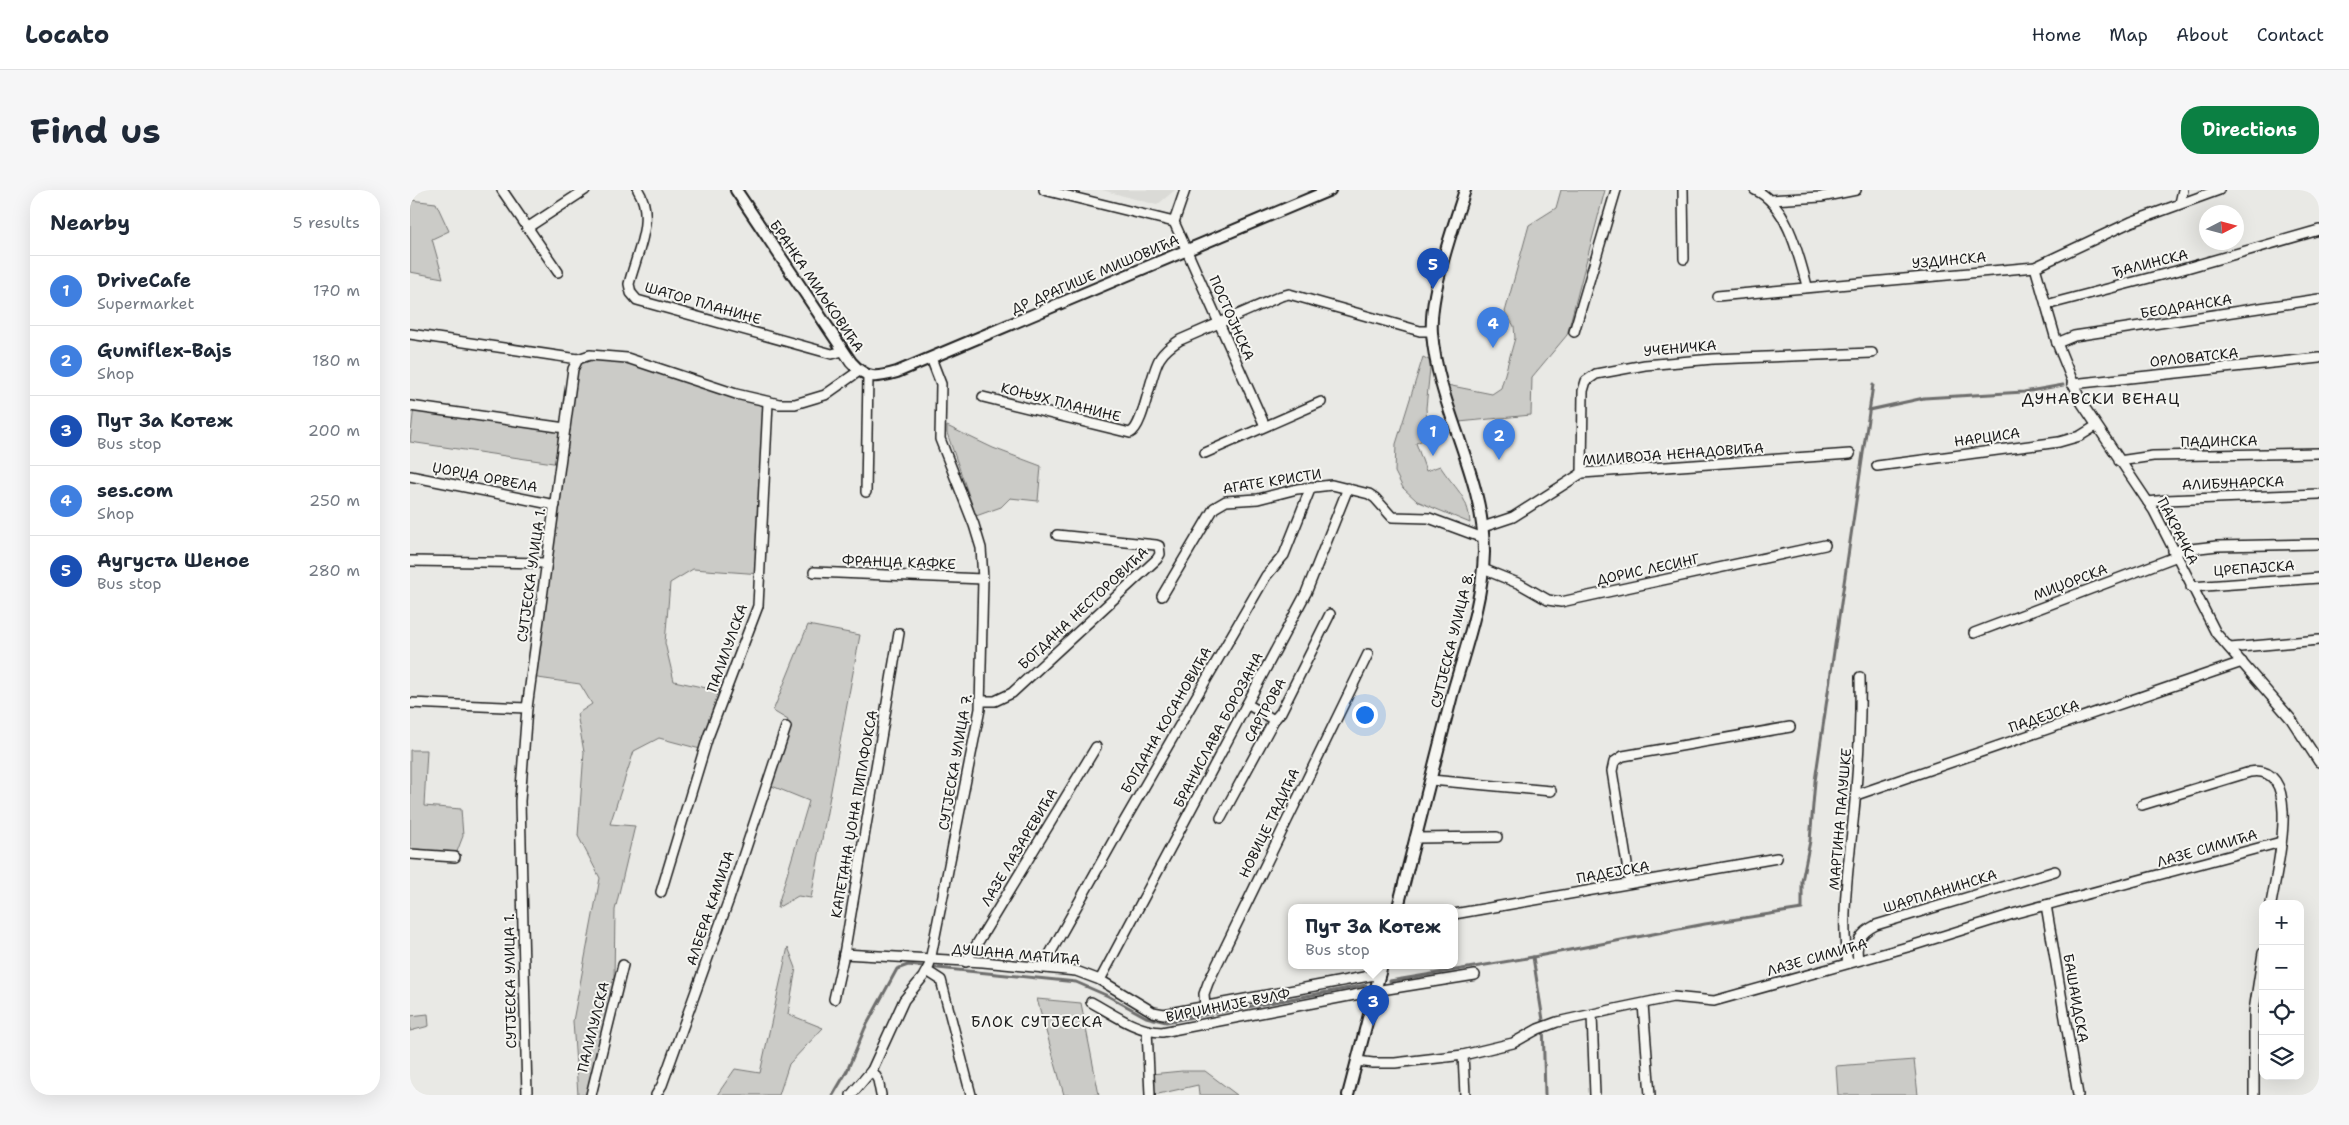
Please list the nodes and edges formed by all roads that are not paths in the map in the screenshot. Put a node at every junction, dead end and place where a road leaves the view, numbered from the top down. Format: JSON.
{"nodes":[{"id":1,"x":502,"y":190,"type":"edge"},
{"id":2,"x":585,"y":190,"type":"edge"},
{"id":3,"x":638,"y":190,"type":"edge"},
{"id":4,"x":736,"y":190,"type":"edge"},
{"id":5,"x":1044,"y":190,"type":"edge"},
{"id":6,"x":1184,"y":190,"type":"edge"},
{"id":7,"x":1330,"y":190,"type":"edge"},
{"id":8,"x":1465,"y":190,"type":"edge"},
{"id":9,"x":1616,"y":190,"type":"edge"},
{"id":10,"x":1683,"y":190,"type":"edge"},
{"id":11,"x":1755,"y":190,"type":"edge"},
{"id":12,"x":1856,"y":190,"type":"edge"},
{"id":13,"x":2183,"y":190,"type":"edge"},
{"id":14,"x":2219,"y":190,"type":"edge"},
{"id":15,"x":1800,"y":193,"type":"edge"},
{"id":16,"x":1770,"y":200,"type":"junction"},
{"id":17,"x":2180,"y":203,"type":"junction"},
{"id":18,"x":1174,"y":222,"type":"junction"},
{"id":19,"x":527,"y":228,"type":"junction"},
{"id":20,"x":2319,"y":230,"type":"edge"},
{"id":21,"x":1187,"y":251,"type":"junction"},
{"id":22,"x":1684,"y":259,"type":"dead end"},
{"id":23,"x":2035,"y":266,"type":"junction"},
{"id":24,"x":558,"y":272,"type":"dead end"},
{"id":25,"x":1807,"y":286,"type":"junction"},
{"id":26,"x":1717,"y":296,"type":"dead end"},
{"id":27,"x":2319,"y":299,"type":"edge"},
{"id":28,"x":2046,"y":305,"type":"junction"},
{"id":29,"x":1219,"y":322,"type":"junction"},
{"id":30,"x":1431,"y":331,"type":"junction"},
{"id":31,"x":1574,"y":332,"type":"dead end"},
{"id":32,"x":410,"y":334,"type":"edge"},
{"id":33,"x":2057,"y":343,"type":"junction"},
{"id":34,"x":843,"y":351,"type":"junction"},
{"id":35,"x":1872,"y":353,"type":"dead end"},
{"id":36,"x":931,"y":358,"type":"junction"},
{"id":37,"x":2319,"y":358,"type":"edge"},
{"id":38,"x":578,"y":360,"type":"junction"},
{"id":39,"x":863,"y":374,"type":"junction"},
{"id":40,"x":2072,"y":384,"type":"junction"},
{"id":41,"x":983,"y":397,"type":"dead end"},
{"id":42,"x":1321,"y":402,"type":"dead end"},
{"id":43,"x":768,"y":403,"type":"junction"},
{"id":44,"x":410,"y":406,"type":"edge"},
{"id":45,"x":1265,"y":426,"type":"junction"},
{"id":46,"x":2096,"y":426,"type":"junction"},
{"id":47,"x":565,"y":428,"type":"junction"},
{"id":48,"x":1205,"y":453,"type":"dead end"},
{"id":49,"x":2319,"y":453,"type":"edge"},
{"id":50,"x":1850,"y":454,"type":"dead end"},
{"id":51,"x":2119,"y":461,"type":"junction"},
{"id":52,"x":1877,"y":466,"type":"dead end"},
{"id":53,"x":1582,"y":473,"type":"junction"},
{"id":54,"x":410,"y":476,"type":"edge"},
{"id":55,"x":1312,"y":487,"type":"junction"},
{"id":56,"x":1348,"y":488,"type":"junction"},
{"id":57,"x":866,"y":492,"type":"dead end"},
{"id":58,"x":2319,"y":494,"type":"edge"},
{"id":59,"x":2148,"y":502,"type":"junction"},
{"id":60,"x":555,"y":505,"type":"junction"},
{"id":61,"x":1483,"y":532,"type":"junction"},
{"id":62,"x":1057,"y":535,"type":"dead end"},
{"id":63,"x":2319,"y":544,"type":"edge"},
{"id":64,"x":1825,"y":545,"type":"dead end"},
{"id":65,"x":2174,"y":554,"type":"junction"},
{"id":66,"x":410,"y":562,"type":"edge"},
{"id":67,"x":547,"y":563,"type":"junction"},
{"id":68,"x":1483,"y":569,"type":"junction"},
{"id":69,"x":814,"y":572,"type":"dead end"},
{"id":70,"x":983,"y":578,"type":"junction"},
{"id":71,"x":2319,"y":578,"type":"edge"},
{"id":72,"x":2190,"y":586,"type":"junction"},
{"id":73,"x":1162,"y":596,"type":"dead end"},
{"id":74,"x":1330,"y":614,"type":"dead end"},
{"id":75,"x":899,"y":633,"type":"dead end"},
{"id":76,"x":1974,"y":633,"type":"dead end"},
{"id":77,"x":2319,"y":640,"type":"edge"},
{"id":78,"x":2230,"y":648,"type":"junction"},
{"id":79,"x":1368,"y":654,"type":"dead end"},
{"id":80,"x":2242,"y":662,"type":"junction"},
{"id":81,"x":1860,"y":677,"type":"dead end"},
{"id":82,"x":981,"y":701,"type":"junction"},
{"id":83,"x":410,"y":703,"type":"edge"},
{"id":84,"x":1247,"y":704,"type":"junction"},
{"id":85,"x":527,"y":708,"type":"junction"},
{"id":86,"x":1274,"y":720,"type":"junction"},
{"id":87,"x":786,"y":727,"type":"dead end"},
{"id":88,"x":1790,"y":727,"type":"dead end"},
{"id":89,"x":1096,"y":747,"type":"dead end"},
{"id":90,"x":2319,"y":762,"type":"edge"},
{"id":91,"x":1431,"y":780,"type":"junction"},
{"id":92,"x":1550,"y":791,"type":"dead end"},
{"id":93,"x":1856,"y":795,"type":"junction"},
{"id":94,"x":2142,"y":805,"type":"dead end"},
{"id":95,"x":1221,"y":818,"type":"dead end"},
{"id":96,"x":1497,"y":837,"type":"dead end"},
{"id":97,"x":1415,"y":838,"type":"junction"},
{"id":98,"x":2281,"y":842,"type":"junction"},
{"id":99,"x":410,"y":854,"type":"edge"},
{"id":100,"x":455,"y":857,"type":"dead end"},
{"id":101,"x":1777,"y":858,"type":"dead end"},
{"id":102,"x":2055,"y":870,"type":"dead end"},
{"id":103,"x":1630,"y":883,"type":"junction"},
{"id":104,"x":661,"y":892,"type":"dead end"},
{"id":105,"x":2271,"y":900,"type":"edge"},
{"id":106,"x":1399,"y":904,"type":"edge"},
{"id":107,"x":2046,"y":905,"type":"junction"},
{"id":108,"x":1458,"y":913,"type":"edge"},
{"id":109,"x":844,"y":954,"type":"junction"},
{"id":110,"x":1858,"y":959,"type":"junction"},
{"id":111,"x":930,"y":961,"type":"junction"},
{"id":112,"x":966,"y":962,"type":"junction"},
{"id":113,"x":1848,"y":962,"type":"junction"},
{"id":114,"x":623,"y":965,"type":"dead end"},
{"id":115,"x":1042,"y":968,"type":"junction"},
{"id":116,"x":1381,"y":969,"type":"edge"},
{"id":117,"x":927,"y":971,"type":"junction"},
{"id":118,"x":1474,"y":975,"type":"dead end"},
{"id":119,"x":2259,"y":979,"type":"edge"},
{"id":120,"x":1100,"y":980,"type":"junction"},
{"id":121,"x":1375,"y":991,"type":"junction"},
{"id":122,"x":834,"y":999,"type":"dead end"},
{"id":123,"x":1091,"y":1002,"type":"dead end"},
{"id":124,"x":1643,"y":1004,"type":"junction"},
{"id":125,"x":1205,"y":1008,"type":"junction"},
{"id":126,"x":1592,"y":1014,"type":"junction"},
{"id":127,"x":1147,"y":1030,"type":"junction"},
{"id":128,"x":1463,"y":1056,"type":"junction"},
{"id":129,"x":1357,"y":1061,"type":"junction"},
{"id":130,"x":872,"y":1070,"type":"junction"},
{"id":131,"x":527,"y":1095,"type":"edge"},
{"id":132,"x":591,"y":1095,"type":"edge"},
{"id":133,"x":656,"y":1095,"type":"edge"},
{"id":134,"x":851,"y":1095,"type":"edge"},
{"id":135,"x":881,"y":1095,"type":"edge"},
{"id":136,"x":971,"y":1095,"type":"edge"},
{"id":137,"x":1150,"y":1095,"type":"edge"},
{"id":138,"x":1348,"y":1095,"type":"edge"},
{"id":139,"x":1465,"y":1095,"type":"edge"},
{"id":140,"x":1595,"y":1095,"type":"edge"},
{"id":141,"x":1650,"y":1095,"type":"edge"},
{"id":142,"x":2078,"y":1095,"type":"edge"},
{"id":143,"x":2254,"y":1095,"type":"edge"}],
"edges":[{"from":1,"to":19,"type":"street"},
{"from":2,"to":19,"type":"street"},
{"from":3,"to":34,"type":"street","name":"ШАТОР ПЛАНИНЕ"},
{"from":4,"to":34,"type":"street","name":"БРАНКА МИЉКОВИЋА"},
{"from":5,"to":18,"type":"street"},
{"from":6,"to":18,"type":"street"},
{"from":7,"to":21,"type":"street","name":"ДР ДРАГИШЕ МИШОВИЋА"},
{"from":8,"to":30,"type":"street","name":"СУТЈЕСКА УЛИЦА 8."},
{"from":9,"to":31,"type":"street"},
{"from":10,"to":22,"type":"street"},
{"from":11,"to":16,"type":"street"},
{"from":12,"to":15,"type":"street"},
{"from":13,"to":17,"type":"street"},
{"from":14,"to":17,"type":"street","name":"УЗДИНСКА"},
{"from":15,"to":16,"type":"street"},
{"from":16,"to":25,"type":"street"},
{"from":17,"to":23,"type":"street","name":"УЗДИНСКА"},
{"from":18,"to":21,"type":"street","name":"ПОСТОЈНСКА"},
{"from":19,"to":24,"type":"street"},
{"from":20,"to":28,"type":"street","name":"ЂАЛИНСКА"},
{"from":21,"to":29,"type":"street","name":"ПОСТОЈНСКА"},
{"from":21,"to":36,"type":"street","name":"ДР ДРАГИШЕ МИШОВИЋА"},
{"from":23,"to":25,"type":"street","name":"УЗДИНСКА"},
{"from":23,"to":28,"type":"street","name":"ПАКРАЧКА"},
{"from":25,"to":26,"type":"street","name":"УЗДИНСКА"},
{"from":27,"to":33,"type":"street","name":"БЕОДРАНСКА"},
{"from":28,"to":33,"type":"street","name":"ПАКРАЧКА"},
{"from":29,"to":30,"type":"street"},
{"from":29,"to":41,"type":"street","name":"КОЊУХ ПЛАНИНЕ"},
{"from":29,"to":45,"type":"street","name":"ПОСТОЈНСКА"},
{"from":30,"to":61,"type":"street","name":"СУТЈЕСКА УЛИЦА 8."},
{"from":32,"to":38,"type":"street"},
{"from":33,"to":40,"type":"street","name":"ПАКРАЧКА"},
{"from":34,"to":39,"type":"street","name":"БРАНКА МИЉКОВИЋА"},
{"from":35,"to":53,"type":"street","name":"УЧЕНИЧКА"},
{"from":36,"to":39,"type":"street","name":"ДР ДРАГИШЕ МИШОВИЋА"},
{"from":36,"to":70,"type":"street","name":"СУТЈЕСКА УЛИЦА 7."},
{"from":37,"to":40,"type":"street","name":"ОРЛОВАТСКА"},
{"from":38,"to":43,"type":"street"},
{"from":38,"to":47,"type":"street","name":"СУТЈЕСКА УЛИЦА 1."},
{"from":39,"to":43,"type":"street"},
{"from":39,"to":57,"type":"street"},
{"from":40,"to":46,"type":"street","name":"ПАКРАЧКА"},
{"from":42,"to":45,"type":"street"},
{"from":43,"to":104,"type":"street","name":"ПАЛИЛУЛСКА"},
{"from":44,"to":47,"type":"street"},
{"from":45,"to":48,"type":"street"},
{"from":46,"to":51,"type":"street","name":"ПАКРАЧКА"},
{"from":46,"to":52,"type":"street","name":"НАРЦИСА"},
{"from":47,"to":60,"type":"street","name":"СУТЈЕСКА УЛИЦА 1."},
{"from":49,"to":51,"type":"street","name":"ПАДИНСКА"},
{"from":50,"to":53,"type":"street","name":"МИЛИВОЈА НЕНАДОВИЋА"},
{"from":51,"to":59,"type":"street","name":"ПАКРАЧКА"},
{"from":53,"to":61,"type":"street","name":"МИЛИВОЈА НЕНАДОВИЋА"},
{"from":54,"to":60,"type":"street","name":"ЏОРЏА ОРВЕЛА"},
{"from":55,"to":56,"type":"street","name":"АГАТЕ КРИСТИ"},
{"from":55,"to":73,"type":"street","name":"АГАТЕ КРИСТИ"},
{"from":55,"to":115,"type":"street","name":"БОГДАНА КОСАНОВИЋА"},
{"from":56,"to":61,"type":"street","name":"АГАТЕ КРИСТИ"},
{"from":56,"to":84,"type":"street","name":"БРАНИСЛАВА БОРОЗАНА"},
{"from":58,"to":59,"type":"street","name":"АЛИБУНАРСКА"},
{"from":59,"to":65,"type":"street","name":"ПАКРАЧКА"},
{"from":60,"to":67,"type":"street","name":"СУТЈЕСКА УЛИЦА 1."},
{"from":61,"to":68,"type":"street","name":"СУТЈЕСКА УЛИЦА 8."},
{"from":62,"to":82,"type":"street","name":"БОГДАНА НЕСТОРОВИЋА"},
{"from":63,"to":65,"type":"street","name":"МИЏОРСКА"},
{"from":64,"to":68,"type":"street","name":"ДОРИС ЛЕСИНГ"},
{"from":65,"to":72,"type":"street","name":"ПАКРАЧКА"},
{"from":65,"to":76,"type":"street","name":"МИЏОРСКА"},
{"from":66,"to":67,"type":"street"},
{"from":67,"to":85,"type":"street","name":"СУТЈЕСКА УЛИЦА 1."},
{"from":68,"to":91,"type":"street","name":"СУТЈЕСКА УЛИЦА 8."},
{"from":69,"to":70,"type":"street","name":"ФРАНЦА КАФКЕ"},
{"from":70,"to":82,"type":"street","name":"СУТЈЕСКА УЛИЦА 7."},
{"from":71,"to":72,"type":"street","name":"ЦРЕПАЈСКА"},
{"from":72,"to":78,"type":"street","name":"ПАКРАЧКА"},
{"from":74,"to":86,"type":"street","name":"САРТРОВА"},
{"from":75,"to":109,"type":"street","name":"КАПЕТАНА ЏОНА ПИПЛФОКСА"},
{"from":77,"to":78,"type":"street"},
{"from":78,"to":80,"type":"street","name":"ПАКРАЧКА"},
{"from":79,"to":125,"type":"street","name":"НОВИЦЕ ТАДИЋА"},
{"from":80,"to":90,"type":"street","name":"ПАКРАЧКА"},
{"from":80,"to":93,"type":"street","name":"ПАДЕЈСКА"},
{"from":81,"to":93,"type":"street","name":"МАРТИНА ПАЛУШКЕ"},
{"from":82,"to":111,"type":"street","name":"СУТЈЕСКА УЛИЦА 7."},
{"from":83,"to":85,"type":"street"},
{"from":84,"to":86,"type":"street"},
{"from":84,"to":120,"type":"street","name":"БРАНИСЛАВА БОРОЗАНА"},
{"from":85,"to":131,"type":"street","name":"СУТЈЕСКА УЛИЦА 1."},
{"from":86,"to":95,"type":"street","name":"САРТРОВА"},
{"from":87,"to":133,"type":"street","name":"АЛБЕРА КАМИЈА"},
{"from":88,"to":103,"type":"street"},
{"from":89,"to":112,"type":"street","name":"ЛАЗЕ ЛАЗАРЕВИЋА"},
{"from":91,"to":92,"type":"street"},
{"from":91,"to":97,"type":"street","name":"СУТЈЕСКА УЛИЦА 8."},
{"from":93,"to":113,"type":"street","name":"МАРТИНА ПАЛУШКЕ"},
{"from":94,"to":98,"type":"street"},
{"from":96,"to":97,"type":"street"},
{"from":97,"to":106,"type":"street","name":"СУТЈЕСКА УЛИЦА 8."},
{"from":98,"to":105,"type":"street"},
{"from":98,"to":107,"type":"street","name":"ЛАЗЕ СИМИЋА"},
{"from":99,"to":100,"type":"street"},
{"from":101,"to":103,"type":"street","name":"ПАДЕЈСКА"},
{"from":102,"to":110,"type":"street","name":"ШАРПЛАНИНСКА"},
{"from":103,"to":108,"type":"street","name":"ПАДЕЈСКА"},
{"from":107,"to":110,"type":"street","name":"ЛАЗЕ СИМИЋА"},
{"from":107,"to":142,"type":"street","name":"БАШАИДСКА"},
{"from":109,"to":111,"type":"street","name":"ДУШАНА МАТИЋА"},
{"from":109,"to":122,"type":"street","name":"КАПЕТАНА ЏОНА ПИПЛФОКСА"},
{"from":110,"to":113,"type":"street","name":"ЛАЗЕ СИМИЋА"},
{"from":111,"to":112,"type":"street","name":"ДУШАНА МАТИЋА"},
{"from":111,"to":117,"type":"street","name":"СУТЈЕСКА УЛИЦА 7."},
{"from":112,"to":115,"type":"street","name":"ДУШАНА МАТИЋА"},
{"from":113,"to":124,"type":"street","name":"ЛАЗЕ СИМИЋА"},
{"from":114,"to":132,"type":"street","name":"ПАЛИЛУЛСКА"},
{"from":115,"to":120,"type":"street","name":"ДУШАНА МАТИЋА"},
{"from":116,"to":121,"type":"street"},
{"from":116,"to":125,"type":"street","name":"ДУШАНА МАТИЋА"},
{"from":117,"to":130,"type":"street","name":"СУТЈЕСКА УЛИЦА 7."},
{"from":117,"to":136,"type":"street"},
{"from":118,"to":121,"type":"street","name":"ВИРЏИНИЈЕ ВУЛФ"},
{"from":119,"to":143,"type":"street"},
{"from":120,"to":125,"type":"street","name":"ДУШАНА МАТИЋА"},
{"from":121,"to":127,"type":"street","name":"ВИРЏИНИЈЕ ВУЛФ"},
{"from":121,"to":129,"type":"street"},
{"from":123,"to":127,"type":"street","name":"ВИРЏИНИЈЕ ВУЛФ"},
{"from":124,"to":126,"type":"street","name":"ЛАЗЕ СИМИЋА"},
{"from":124,"to":141,"type":"street"},
{"from":126,"to":128,"type":"street","name":"ЛАЗЕ СИМИЋА"},
{"from":126,"to":140,"type":"street"},
{"from":127,"to":137,"type":"street"},
{"from":128,"to":129,"type":"street","name":"ЛАЗЕ СИМИЋА"},
{"from":128,"to":139,"type":"street"},
{"from":129,"to":138,"type":"street"},
{"from":130,"to":134,"type":"street","name":"СУТЈЕСКА УЛИЦА 7."},
{"from":130,"to":135,"type":"street"}]}
